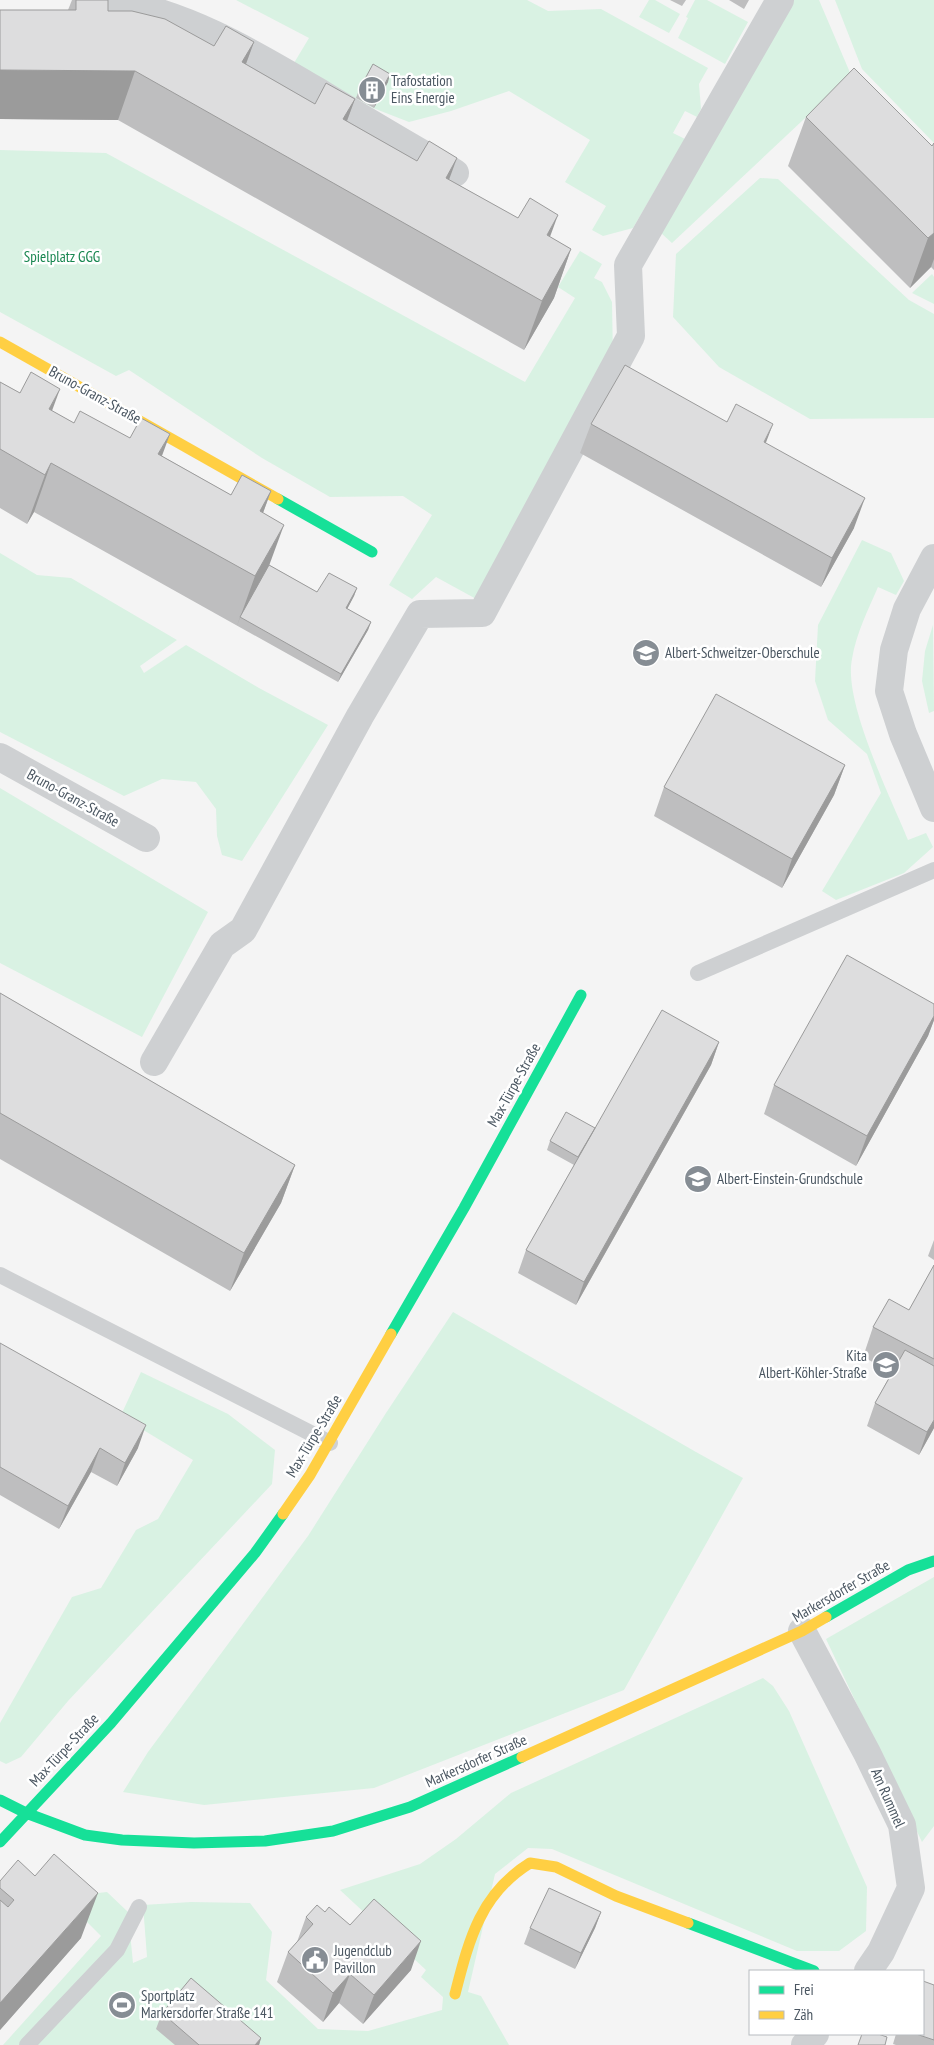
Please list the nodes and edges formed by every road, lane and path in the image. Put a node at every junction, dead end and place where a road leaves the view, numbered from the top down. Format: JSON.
{"nodes":[{"id":1,"x":100,"y":0,"type":"edge"},
{"id":2,"x":780,"y":0,"type":"edge"},
{"id":3,"x":455,"y":174,"type":"dead end"},
{"id":4,"x":0,"y":342,"type":"edge"},
{"id":5,"x":372,"y":552,"type":"dead end"},
{"id":6,"x":934,"y":558,"type":"edge"},
{"id":7,"x":0,"y":757,"type":"edge"},
{"id":8,"x":934,"y":808,"type":"edge"},
{"id":9,"x":146,"y":838,"type":"dead end"},
{"id":10,"x":934,"y":870,"type":"edge"},
{"id":11,"x":698,"y":973,"type":"dead end"},
{"id":12,"x":581,"y":996,"type":"dead end"},
{"id":13,"x":154,"y":1062,"type":"dead end"},
{"id":14,"x":0,"y":1275,"type":"edge"},
{"id":15,"x":330,"y":1443,"type":"junction"},
{"id":16,"x":934,"y":1560,"type":"edge"},
{"id":17,"x":802,"y":1631,"type":"junction"},
{"id":18,"x":0,"y":1800,"type":"edge"},
{"id":19,"x":26,"y":1813,"type":"junction"},
{"id":20,"x":0,"y":1842,"type":"edge"},
{"id":21,"x":139,"y":1907,"type":"dead end"},
{"id":22,"x":811,"y":1970,"type":"edge"},
{"id":23,"x":869,"y":1970,"type":"edge"},
{"id":24,"x":455,"y":1994,"type":"dead end"},
{"id":25,"x":814,"y":2035,"type":"edge"},
{"id":26,"x":26,"y":2045,"type":"edge"},
{"id":27,"x":805,"y":2045,"type":"edge"}],
"edges":[{"from":1,"to":3,"type":"street"},
{"from":2,"to":13,"type":"street"},
{"from":4,"to":5,"type":"street","name":"Bruno-Granz-Straße"},
{"from":6,"to":8,"type":"street"},
{"from":7,"to":9,"type":"street","name":"Bruno-Granz-Straße"},
{"from":10,"to":11,"type":"lane"},
{"from":12,"to":15,"type":"street","name":"Max-Türpe-Straße"},
{"from":14,"to":15,"type":"lane"},
{"from":15,"to":19,"type":"street","name":"Max-Türpe-Straße"},
{"from":16,"to":17,"type":"street","name":"Markersdorfer Straße"},
{"from":17,"to":19,"type":"street","name":"Markersdorfer Straße"},
{"from":17,"to":23,"type":"street","name":"Am Rummel"},
{"from":18,"to":19,"type":"street","name":"Markersdorfer Straße"},
{"from":19,"to":20,"type":"street","name":"Max-Türpe-Straße"},
{"from":21,"to":26,"type":"lane"},
{"from":22,"to":24,"type":"street"},
{"from":25,"to":27,"type":"street"}]}
